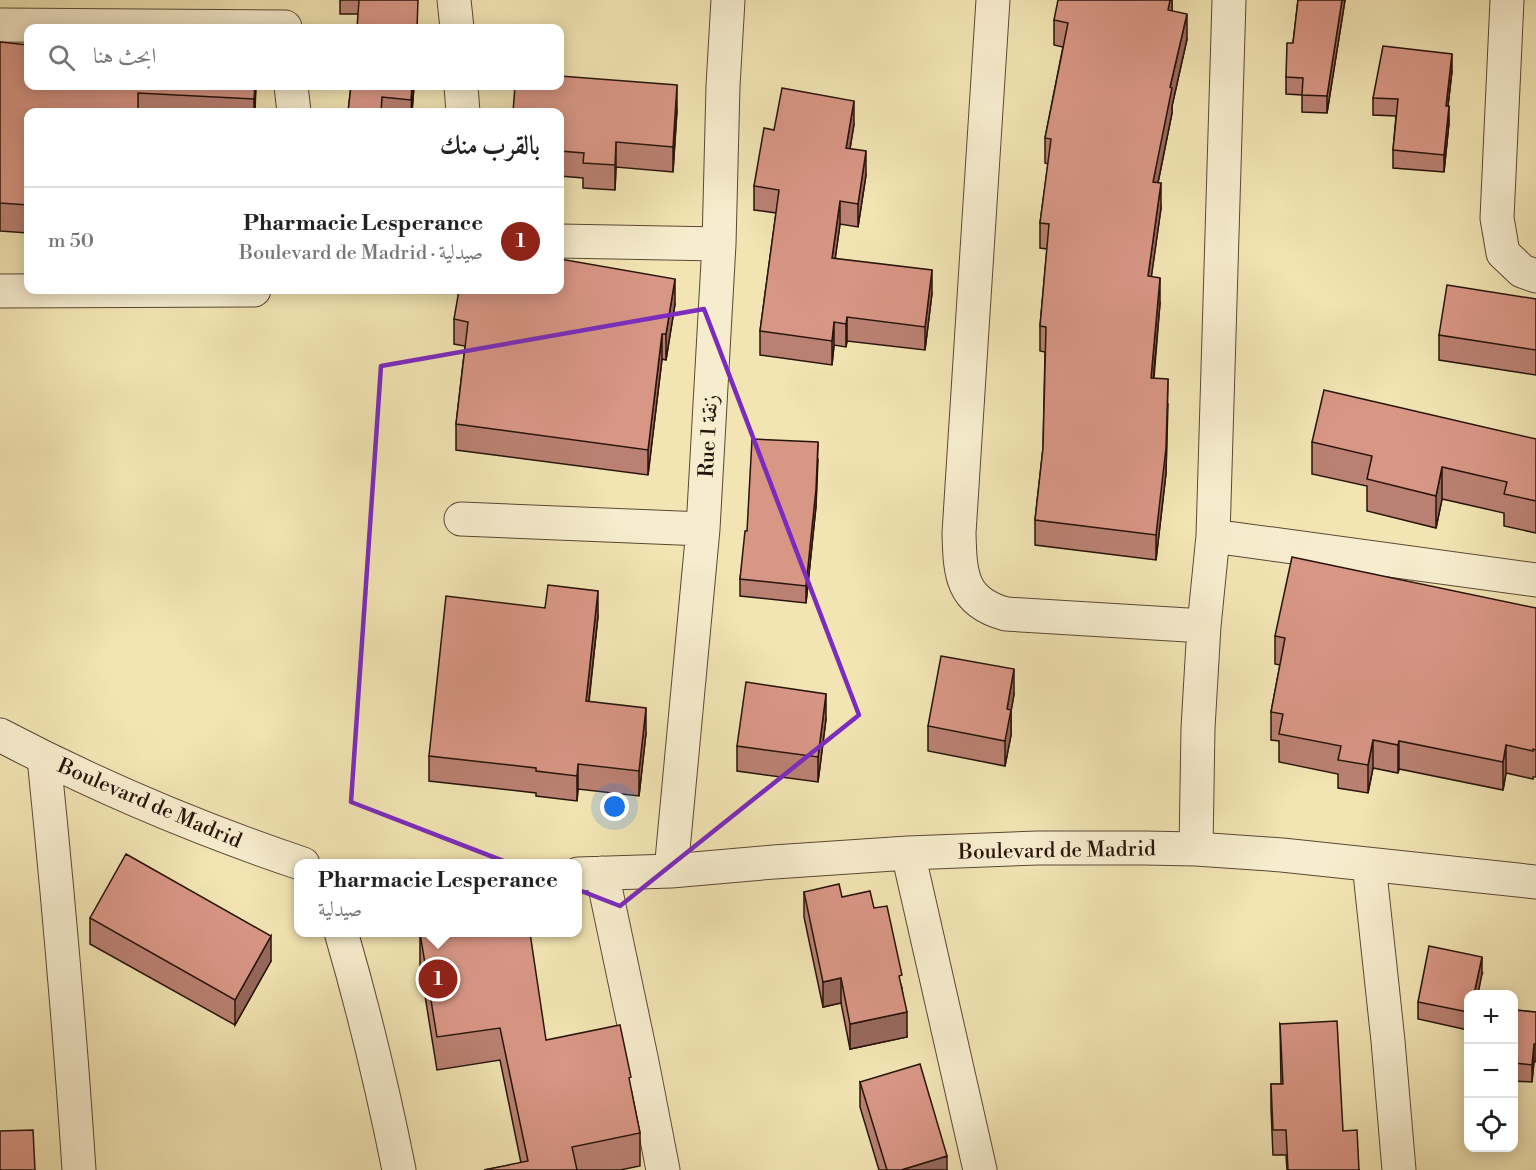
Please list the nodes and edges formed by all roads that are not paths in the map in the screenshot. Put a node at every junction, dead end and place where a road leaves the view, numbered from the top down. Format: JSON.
{"nodes":[{"id":1,"x":454,"y":0,"type":"edge"},
{"id":2,"x":728,"y":0,"type":"edge"},
{"id":3,"x":993,"y":0,"type":"edge"},
{"id":4,"x":1229,"y":0,"type":"edge"},
{"id":5,"x":1507,"y":0,"type":"edge"},
{"id":6,"x":285,"y":18,"type":"edge"},
{"id":7,"x":24,"y":24,"type":"edge"},
{"id":8,"x":41,"y":24,"type":"edge"},
{"id":9,"x":457,"y":24,"type":"edge"},
{"id":10,"x":0,"y":25,"type":"edge"},
{"id":11,"x":291,"y":90,"type":"edge"},
{"id":12,"x":461,"y":90,"type":"edge"},
{"id":13,"x":294,"y":108,"type":"edge"},
{"id":14,"x":463,"y":108,"type":"edge"},
{"id":15,"x":564,"y":241,"type":"edge"},
{"id":16,"x":719,"y":244,"type":"junction"},
{"id":17,"x":1536,"y":276,"type":"edge"},
{"id":18,"x":0,"y":291,"type":"edge"},
{"id":19,"x":24,"y":291,"type":"edge"},
{"id":20,"x":461,"y":519,"type":"dead end"},
{"id":21,"x":703,"y":529,"type":"junction"},
{"id":22,"x":1213,"y":536,"type":"junction"},
{"id":23,"x":1536,"y":580,"type":"edge"},
{"id":24,"x":1204,"y":626,"type":"junction"},
{"id":25,"x":0,"y":735,"type":"edge"},
{"id":26,"x":44,"y":758,"type":"junction"},
{"id":27,"x":1196,"y":849,"type":"junction"},
{"id":28,"x":908,"y":853,"type":"junction"},
{"id":29,"x":294,"y":861,"type":"edge"},
{"id":30,"x":1369,"y":864,"type":"junction"},
{"id":31,"x":671,"y":871,"type":"junction"},
{"id":32,"x":590,"y":873,"type":"edge"},
{"id":33,"x":1536,"y":882,"type":"edge"},
{"id":34,"x":342,"y":937,"type":"edge"},
{"id":35,"x":79,"y":1170,"type":"edge"},
{"id":36,"x":399,"y":1170,"type":"edge"},
{"id":37,"x":663,"y":1170,"type":"edge"},
{"id":38,"x":980,"y":1170,"type":"edge"},
{"id":39,"x":1399,"y":1170,"type":"edge"}],
"edges":[{"from":1,"to":9,"type":"street"},
{"from":2,"to":16,"type":"street","name":"Rue 1 زنقة"},
{"from":3,"to":24,"type":"street"},
{"from":4,"to":22,"type":"street"},
{"from":5,"to":17,"type":"street"},
{"from":6,"to":8,"type":"street"},
{"from":7,"to":10,"type":"street"},
{"from":11,"to":13,"type":"street"},
{"from":12,"to":14,"type":"street"},
{"from":15,"to":16,"type":"street"},
{"from":16,"to":21,"type":"street","name":"Rue 1 زنقة"},
{"from":18,"to":19,"type":"street"},
{"from":20,"to":21,"type":"street"},
{"from":21,"to":31,"type":"street","name":"Rue 1 زنقة"},
{"from":22,"to":23,"type":"street"},
{"from":22,"to":24,"type":"street"},
{"from":24,"to":27,"type":"street"},
{"from":25,"to":26,"type":"street","name":"Boulevard de Madrid"},
{"from":26,"to":29,"type":"street","name":"Boulevard de Madrid"},
{"from":26,"to":35,"type":"street"},
{"from":27,"to":28,"type":"street","name":"Boulevard de Madrid"},
{"from":27,"to":30,"type":"street","name":"Boulevard de Madrid"},
{"from":28,"to":31,"type":"street","name":"Boulevard de Madrid"},
{"from":28,"to":38,"type":"street"},
{"from":30,"to":33,"type":"street","name":"Boulevard de Madrid"},
{"from":30,"to":39,"type":"street"},
{"from":31,"to":32,"type":"street","name":"Boulevard de Madrid"},
{"from":32,"to":37,"type":"street"},
{"from":34,"to":36,"type":"street"}]}
